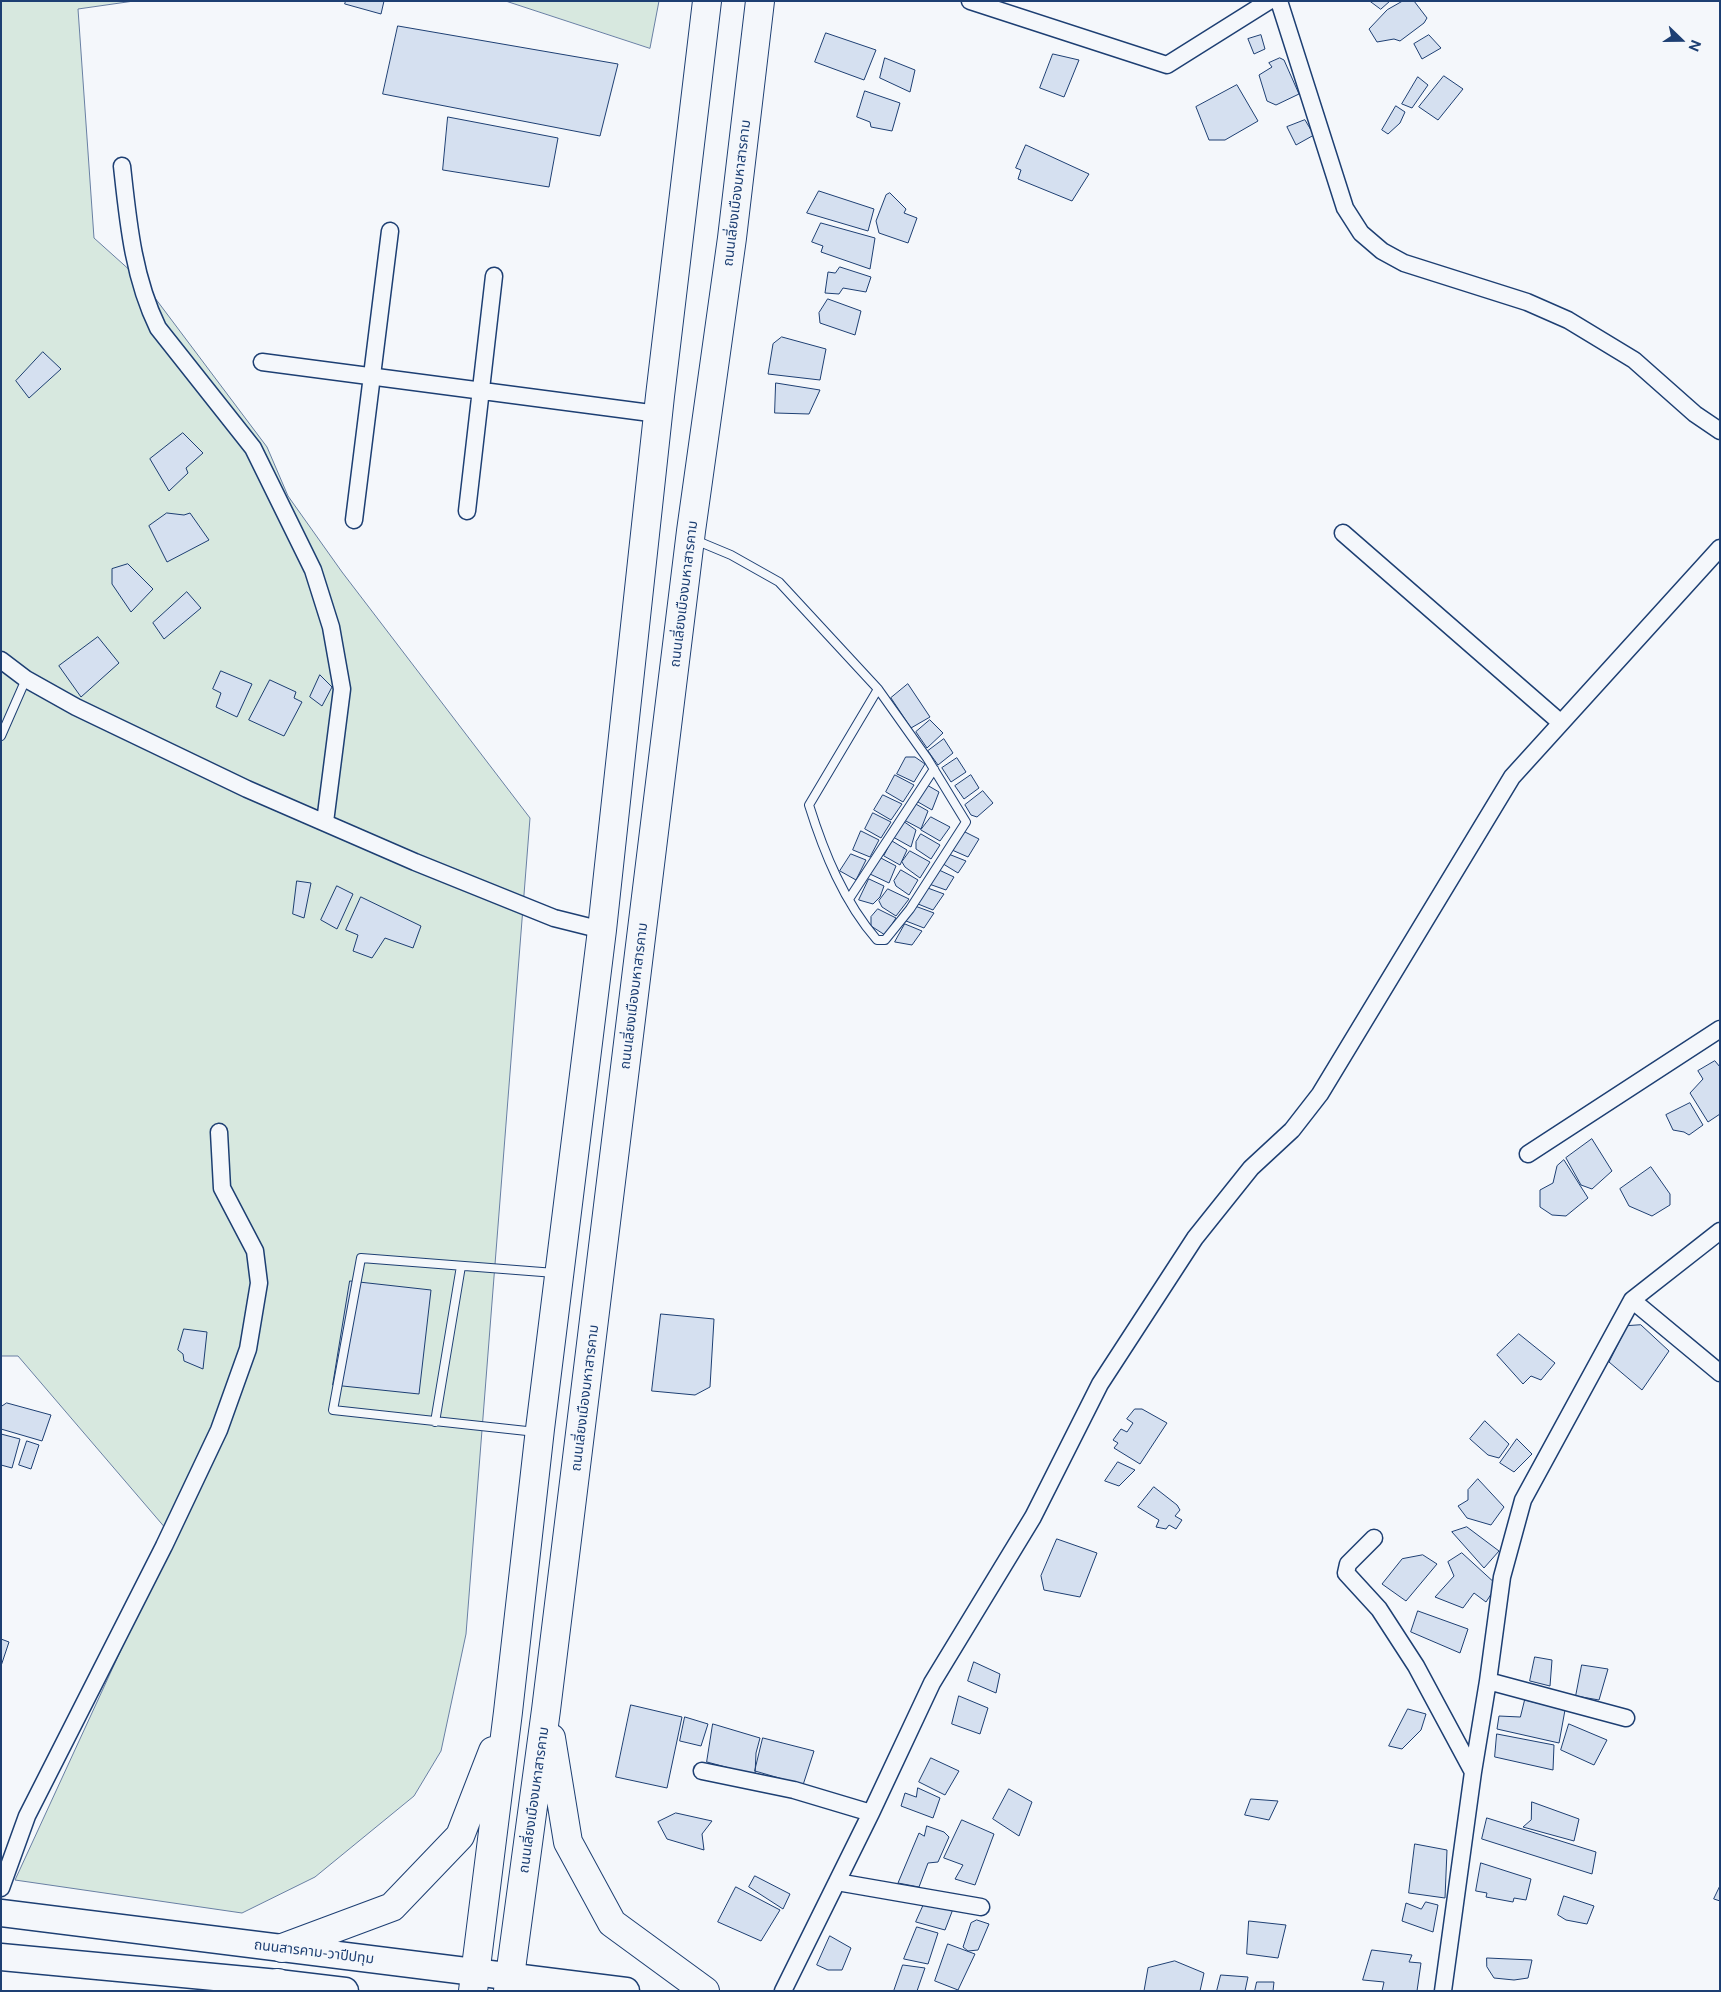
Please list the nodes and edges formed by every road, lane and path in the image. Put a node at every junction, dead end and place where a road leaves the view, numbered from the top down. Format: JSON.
{"nodes":[{"id":1,"x":707,"y":1,"type":"edge"},
{"id":2,"x":760,"y":1,"type":"edge"},
{"id":3,"x":970,"y":1,"type":"edge"},
{"id":4,"x":1269,"y":1,"type":"edge"},
{"id":5,"x":1279,"y":1,"type":"edge"},
{"id":6,"x":122,"y":166,"type":"dead end"},
{"id":7,"x":390,"y":231,"type":"dead end"},
{"id":8,"x":494,"y":276,"type":"dead end"},
{"id":9,"x":262,"y":362,"type":"dead end"},
{"id":10,"x":373,"y":377,"type":"junction"},
{"id":11,"x":480,"y":391,"type":"junction"},
{"id":12,"x":658,"y":414,"type":"junction"},
{"id":13,"x":1720,"y":431,"type":"edge"},
{"id":14,"x":467,"y":511,"type":"dead end"},
{"id":15,"x":354,"y":520,"type":"dead end"},
{"id":16,"x":1343,"y":533,"type":"dead end"},
{"id":17,"x":691,"y":538,"type":"junction"},
{"id":18,"x":1720,"y":548,"type":"edge"},
{"id":19,"x":1,"y":660,"type":"edge"},
{"id":20,"x":26,"y":679,"type":"junction"},
{"id":21,"x":878,"y":690,"type":"junction"},
{"id":22,"x":1561,"y":723,"type":"junction"},
{"id":23,"x":1,"y":736,"type":"edge"},
{"id":24,"x":934,"y":769,"type":"junction"},
{"id":25,"x":325,"y":822,"type":"junction"},
{"id":26,"x":849,"y":899,"type":"junction"},
{"id":27,"x":602,"y":930,"type":"junction"},
{"id":28,"x":1719,"y":1032,"type":"edge"},
{"id":29,"x":218,"y":1132,"type":"dead end"},
{"id":30,"x":1528,"y":1154,"type":"dead end"},
{"id":31,"x":1720,"y":1231,"type":"edge"},
{"id":32,"x":461,"y":1266,"type":"junction"},
{"id":33,"x":560,"y":1273,"type":"junction"},
{"id":34,"x":1632,"y":1300,"type":"junction"},
{"id":35,"x":1720,"y":1373,"type":"edge"},
{"id":36,"x":435,"y":1422,"type":"junction"},
{"id":37,"x":540,"y":1433,"type":"junction"},
{"id":38,"x":1374,"y":1538,"type":"dead end"},
{"id":39,"x":1488,"y":1681,"type":"junction"},
{"id":40,"x":546,"y":1710,"type":"junction"},
{"id":41,"x":508,"y":1712,"type":"junction"},
{"id":42,"x":1626,"y":1718,"type":"dead end"},
{"id":43,"x":702,"y":1771,"type":"dead end"},
{"id":44,"x":1473,"y":1772,"type":"junction"},
{"id":45,"x":871,"y":1813,"type":"junction"},
{"id":46,"x":837,"y":1882,"type":"junction"},
{"id":47,"x":1,"y":1888,"type":"edge"},
{"id":48,"x":981,"y":1907,"type":"dead end"},
{"id":49,"x":1,"y":1913,"type":"edge"},
{"id":50,"x":282,"y":1948,"type":"junction"},
{"id":51,"x":1,"y":1956,"type":"edge"},
{"id":52,"x":474,"y":1981,"type":"edge"},
{"id":53,"x":509,"y":1983,"type":"edge"},
{"id":54,"x":283,"y":1987,"type":"edge"},
{"id":55,"x":345,"y":1991,"type":"edge"},
{"id":56,"x":626,"y":1991,"type":"edge"},
{"id":57,"x":705,"y":1991,"type":"edge"},
{"id":58,"x":783,"y":1991,"type":"edge"},
{"id":59,"x":1444,"y":1991,"type":"edge"}],
"edges":[{"from":1,"to":12,"type":"highway"},
{"from":2,"to":17,"type":"highway","name":"ถนนเลี่ยงเมืองมหาสารคาม"},
{"from":3,"to":4,"type":"street"},
{"from":5,"to":13,"type":"street"},
{"from":6,"to":25,"type":"street"},
{"from":7,"to":10,"type":"street"},
{"from":8,"to":11,"type":"street"},
{"from":9,"to":10,"type":"street"},
{"from":10,"to":11,"type":"street"},
{"from":10,"to":15,"type":"street"},
{"from":11,"to":12,"type":"street"},
{"from":11,"to":14,"type":"street"},
{"from":12,"to":27,"type":"highway"},
{"from":16,"to":22,"type":"street"},
{"from":17,"to":21,"type":"lane"},
{"from":17,"to":40,"type":"highway","name":"ถนนเลี่ยงเมืองมหาสารคาม"},
{"from":18,"to":22,"type":"street"},
{"from":19,"to":20,"type":"street"},
{"from":20,"to":23,"type":"lane"},
{"from":20,"to":25,"type":"street"},
{"from":21,"to":24,"type":"lane"},
{"from":21,"to":26,"type":"lane"},
{"from":22,"to":45,"type":"street"},
{"from":24,"to":26,"type":"lane"},
{"from":24,"to":26,"type":"lane"},
{"from":25,"to":27,"type":"street"},
{"from":27,"to":33,"type":"highway"},
{"from":28,"to":30,"type":"street"},
{"from":29,"to":47,"type":"street"},
{"from":31,"to":34,"type":"street"},
{"from":32,"to":33,"type":"lane"},
{"from":32,"to":36,"type":"lane"},
{"from":32,"to":36,"type":"lane"},
{"from":33,"to":37,"type":"highway"},
{"from":34,"to":35,"type":"street"},
{"from":34,"to":39,"type":"street"},
{"from":36,"to":37,"type":"lane"},
{"from":37,"to":41,"type":"highway"},
{"from":38,"to":44,"type":"street"},
{"from":39,"to":42,"type":"street"},
{"from":39,"to":44,"type":"street"},
{"from":40,"to":53,"type":"highway","name":"ถนนเลี่ยงเมืองมหาสารคาม"},
{"from":40,"to":57,"type":"highway"},
{"from":41,"to":50,"type":"highway"},
{"from":41,"to":52,"type":"highway"},
{"from":43,"to":45,"type":"street"},
{"from":44,"to":59,"type":"street"},
{"from":45,"to":46,"type":"street"},
{"from":46,"to":48,"type":"street"},
{"from":46,"to":58,"type":"street"},
{"from":49,"to":50,"type":"main road","name":"ถนนสารคาม-วาปีปทุม"},
{"from":50,"to":52,"type":"main road","name":"ถนนสารคาม-วาปีปทุม"},
{"from":51,"to":54,"type":"main road"},
{"from":52,"to":53,"type":"main road","name":"ถนนสารคาม-วาปีปทุม"},
{"from":53,"to":56,"type":"main road","name":"ถนนสารคาม-วาปีปทุม"},
{"from":54,"to":55,"type":"main road"}]}
